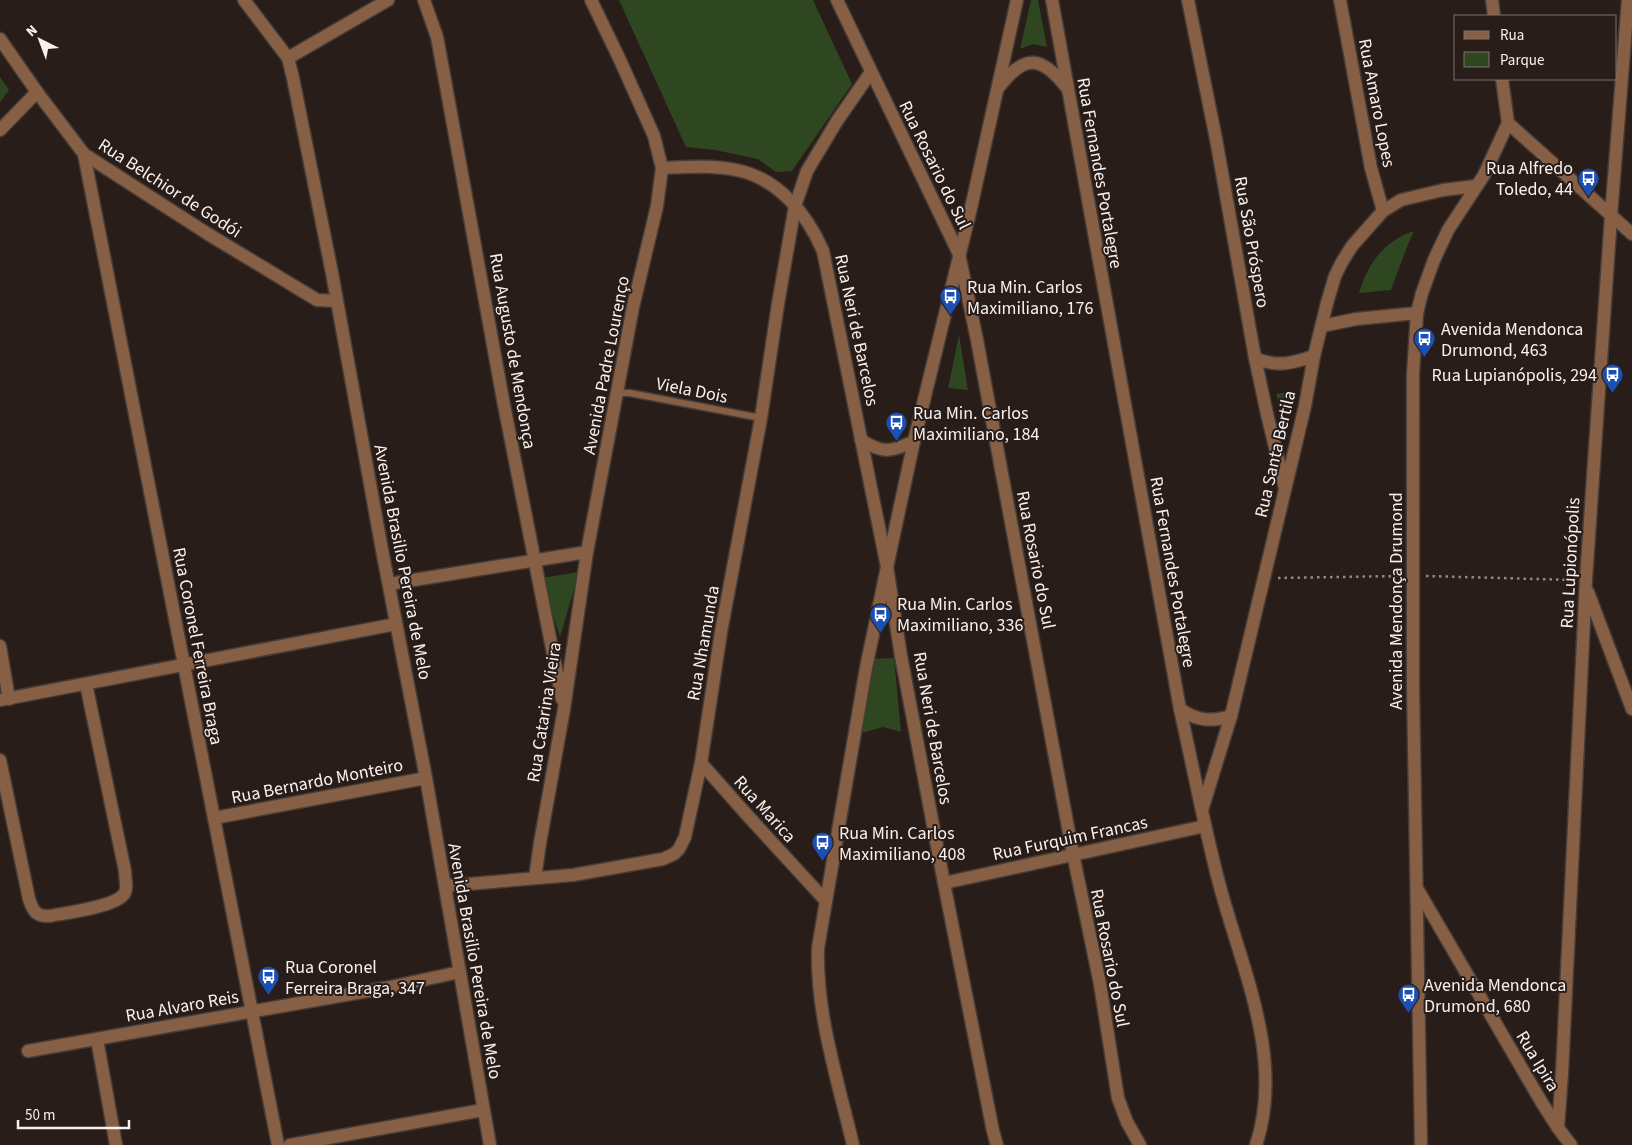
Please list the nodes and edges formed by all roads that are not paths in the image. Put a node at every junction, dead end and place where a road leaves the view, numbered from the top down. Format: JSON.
{"nodes":[{"id":1,"x":244,"y":0,"type":"edge"},
{"id":2,"x":388,"y":0,"type":"edge"},
{"id":3,"x":424,"y":0,"type":"edge"},
{"id":4,"x":591,"y":0,"type":"edge"},
{"id":5,"x":836,"y":0,"type":"edge"},
{"id":6,"x":1017,"y":0,"type":"edge"},
{"id":7,"x":1052,"y":0,"type":"edge"},
{"id":8,"x":1188,"y":0,"type":"edge"},
{"id":9,"x":1340,"y":0,"type":"edge"},
{"id":10,"x":1492,"y":0,"type":"edge"},
{"id":11,"x":1628,"y":0,"type":"edge"},
{"id":12,"x":1494,"y":15,"type":"edge"},
{"id":13,"x":0,"y":39,"type":"edge"},
{"id":14,"x":288,"y":58,"type":"junction"},
{"id":15,"x":872,"y":72,"type":"junction"},
{"id":16,"x":1502,"y":80,"type":"edge"},
{"id":17,"x":1067,"y":89,"type":"junction"},
{"id":18,"x":37,"y":92,"type":"junction"},
{"id":19,"x":996,"y":92,"type":"junction"},
{"id":20,"x":1508,"y":124,"type":"junction"},
{"id":21,"x":0,"y":130,"type":"edge"},
{"id":22,"x":84,"y":154,"type":"junction"},
{"id":23,"x":662,"y":168,"type":"junction"},
{"id":24,"x":1476,"y":186,"type":"junction"},
{"id":25,"x":795,"y":206,"type":"junction"},
{"id":26,"x":1383,"y":211,"type":"junction"},
{"id":27,"x":1611,"y":216,"type":"junction"},
{"id":28,"x":1632,"y":234,"type":"edge"},
{"id":29,"x":959,"y":254,"type":"junction"},
{"id":30,"x":337,"y":301,"type":"junction"},
{"id":31,"x":1417,"y":313,"type":"junction"},
{"id":32,"x":1322,"y":326,"type":"junction"},
{"id":33,"x":1314,"y":356,"type":"junction"},
{"id":34,"x":1255,"y":358,"type":"junction"},
{"id":35,"x":618,"y":393,"type":"junction"},
{"id":36,"x":761,"y":418,"type":"junction"},
{"id":37,"x":862,"y":440,"type":"junction"},
{"id":38,"x":914,"y":441,"type":"junction"},
{"id":39,"x":1286,"y":490,"type":"junction"},
{"id":40,"x":586,"y":552,"type":"junction"},
{"id":41,"x":534,"y":561,"type":"junction"},
{"id":42,"x":887,"y":567,"type":"junction"},
{"id":43,"x":389,"y":584,"type":"junction"},
{"id":44,"x":1586,"y":587,"type":"junction"},
{"id":45,"x":396,"y":624,"type":"junction"},
{"id":46,"x":0,"y":646,"type":"edge"},
{"id":47,"x":184,"y":665,"type":"junction"},
{"id":48,"x":86,"y":684,"type":"junction"},
{"id":49,"x":4,"y":700,"type":"edge"},
{"id":50,"x":564,"y":709,"type":"junction"},
{"id":51,"x":1180,"y":709,"type":"junction"},
{"id":52,"x":1632,"y":709,"type":"edge"},
{"id":53,"x":1231,"y":716,"type":"junction"},
{"id":54,"x":0,"y":760,"type":"edge"},
{"id":55,"x":701,"y":763,"type":"junction"},
{"id":56,"x":426,"y":778,"type":"junction"},
{"id":57,"x":1202,"y":812,"type":"junction"},
{"id":58,"x":214,"y":818,"type":"junction"},
{"id":59,"x":1205,"y":826,"type":"junction"},
{"id":60,"x":1073,"y":854,"type":"junction"},
{"id":61,"x":535,"y":878,"type":"junction"},
{"id":62,"x":944,"y":883,"type":"junction"},
{"id":63,"x":444,"y":886,"type":"junction"},
{"id":64,"x":1417,"y":889,"type":"junction"},
{"id":65,"x":825,"y":900,"type":"junction"},
{"id":66,"x":460,"y":972,"type":"junction"},
{"id":67,"x":252,"y":1011,"type":"junction"},
{"id":68,"x":97,"y":1039,"type":"junction"},
{"id":69,"x":28,"y":1051,"type":"dead end"},
{"id":70,"x":483,"y":1110,"type":"junction"},
{"id":71,"x":1558,"y":1128,"type":"junction"},
{"id":72,"x":116,"y":1145,"type":"edge"},
{"id":73,"x":278,"y":1145,"type":"edge"},
{"id":74,"x":290,"y":1145,"type":"edge"},
{"id":75,"x":490,"y":1145,"type":"edge"},
{"id":76,"x":853,"y":1145,"type":"edge"},
{"id":77,"x":997,"y":1145,"type":"edge"},
{"id":78,"x":1140,"y":1145,"type":"edge"},
{"id":79,"x":1256,"y":1145,"type":"edge"},
{"id":80,"x":1421,"y":1145,"type":"edge"},
{"id":81,"x":1571,"y":1145,"type":"edge"}],
"edges":[{"from":1,"to":14,"type":"street","name":"Avenida Brasilio Pereira de Melo"},
{"from":2,"to":14,"type":"street"},
{"from":3,"to":41,"type":"street","name":"Rua Augusto de Mendonça"},
{"from":4,"to":23,"type":"street","name":"Avenida Padre Lourenço"},
{"from":5,"to":15,"type":"street","name":"Rua Rosario do Sul"},
{"from":6,"to":19,"type":"street"},
{"from":7,"to":17,"type":"street","name":"Rua Fernandes Portalegre"},
{"from":8,"to":34,"type":"street","name":"Rua São Próspero"},
{"from":9,"to":26,"type":"street","name":"Rua Amaro Lopes"},
{"from":10,"to":12,"type":"street"},
{"from":11,"to":27,"type":"street","name":"Rua Lupionópolis"},
{"from":13,"to":18,"type":"street","name":"Rua Belchior de Godói"},
{"from":14,"to":30,"type":"street","name":"Avenida Brasilio Pereira de Melo"},
{"from":15,"to":25,"type":"street","name":"Rua Nhamunda"},
{"from":15,"to":29,"type":"street","name":"Rua Rosario do Sul"},
{"from":16,"to":20,"type":"street"},
{"from":17,"to":19,"type":"street"},
{"from":17,"to":51,"type":"street","name":"Rua Fernandes Portalegre"},
{"from":18,"to":21,"type":"street"},
{"from":18,"to":22,"type":"street","name":"Rua Belchior de Godói"},
{"from":19,"to":29,"type":"street"},
{"from":20,"to":24,"type":"street","name":"Avenida Mendonça Drumond"},
{"from":20,"to":27,"type":"street"},
{"from":22,"to":30,"type":"street","name":"Rua Belchior de Godói"},
{"from":22,"to":47,"type":"street","name":"Rua Coronel Ferreira Braga"},
{"from":23,"to":25,"type":"street"},
{"from":23,"to":35,"type":"street","name":"Avenida Padre Lourenço"},
{"from":24,"to":26,"type":"street","name":"Rua Santa Bertila"},
{"from":24,"to":31,"type":"street","name":"Avenida Mendonça Drumond"},
{"from":25,"to":36,"type":"street","name":"Rua Nhamunda"},
{"from":25,"to":37,"type":"street","name":"Rua Neri de Barcelos"},
{"from":26,"to":32,"type":"street","name":"Rua Santa Bertila"},
{"from":27,"to":28,"type":"street"},
{"from":27,"to":44,"type":"street","name":"Rua Lupionópolis"},
{"from":29,"to":38,"type":"street"},
{"from":29,"to":60,"type":"street","name":"Rua Rosario do Sul"},
{"from":30,"to":43,"type":"street","name":"Avenida Brasilio Pereira de Melo"},
{"from":31,"to":32,"type":"street"},
{"from":31,"to":64,"type":"street","name":"Avenida Mendonça Drumond"},
{"from":32,"to":33,"type":"street","name":"Rua Santa Bertila"},
{"from":33,"to":34,"type":"street"},
{"from":33,"to":39,"type":"street","name":"Rua Santa Bertila"},
{"from":34,"to":39,"type":"street","name":"Rua São Próspero"},
{"from":35,"to":36,"type":"lane","name":"Viela Dois"},
{"from":35,"to":40,"type":"street","name":"Avenida Padre Lourenço"},
{"from":36,"to":55,"type":"street","name":"Rua Nhamunda"},
{"from":37,"to":38,"type":"street"},
{"from":37,"to":42,"type":"street","name":"Rua Neri de Barcelos"},
{"from":38,"to":42,"type":"street"},
{"from":39,"to":53,"type":"street","name":"Rua Santa Bertila"},
{"from":40,"to":41,"type":"street"},
{"from":40,"to":50,"type":"street","name":"Rua Catarina Vieira"},
{"from":41,"to":43,"type":"street"},
{"from":41,"to":50,"type":"street","name":"Rua Augusto de Mendonça"},
{"from":42,"to":62,"type":"street","name":"Rua Neri de Barcelos"},
{"from":42,"to":65,"type":"street"},
{"from":43,"to":45,"type":"street","name":"Avenida Brasilio Pereira de Melo"},
{"from":44,"to":52,"type":"street"},
{"from":44,"to":71,"type":"street","name":"Rua Lupionópolis"},
{"from":45,"to":47,"type":"street"},
{"from":45,"to":56,"type":"street","name":"Avenida Brasilio Pereira de Melo"},
{"from":46,"to":49,"type":"street"},
{"from":47,"to":48,"type":"street"},
{"from":47,"to":58,"type":"street","name":"Rua Coronel Ferreira Braga"},
{"from":48,"to":49,"type":"street"},
{"from":48,"to":54,"type":"street"},
{"from":50,"to":61,"type":"street","name":"Rua Catarina Vieira"},
{"from":51,"to":53,"type":"street"},
{"from":51,"to":57,"type":"street","name":"Rua Fernandes Portalegre"},
{"from":53,"to":57,"type":"street","name":"Rua Santa Bertila"},
{"from":55,"to":61,"type":"street","name":"Rua Nhamunda"},
{"from":55,"to":65,"type":"street","name":"Rua Marica"},
{"from":56,"to":58,"type":"street","name":"Rua Bernardo Monteiro"},
{"from":56,"to":63,"type":"street","name":"Avenida Brasilio Pereira de Melo"},
{"from":57,"to":59,"type":"street","name":"Rua Fernandes Portalegre"},
{"from":58,"to":67,"type":"street","name":"Rua Coronel Ferreira Braga"},
{"from":59,"to":60,"type":"street","name":"Rua Furquim Francas"},
{"from":59,"to":79,"type":"street","name":"Rua Fernandes Portalegre"},
{"from":60,"to":62,"type":"street","name":"Rua Furquim Francas"},
{"from":60,"to":78,"type":"street","name":"Rua Rosario do Sul"},
{"from":61,"to":63,"type":"street","name":"Rua Nhamunda"},
{"from":62,"to":77,"type":"street","name":"Rua Neri de Barcelos"},
{"from":63,"to":66,"type":"street","name":"Avenida Brasilio Pereira de Melo"},
{"from":64,"to":71,"type":"street","name":"Rua Ipira"},
{"from":64,"to":80,"type":"street","name":"Avenida Mendonça Drumond"},
{"from":65,"to":76,"type":"street"},
{"from":66,"to":67,"type":"street","name":"Rua Alvaro Reis"},
{"from":66,"to":70,"type":"street","name":"Avenida Brasilio Pereira de Melo"},
{"from":67,"to":68,"type":"street","name":"Rua Alvaro Reis"},
{"from":67,"to":73,"type":"street","name":"Rua Coronel Ferreira Braga"},
{"from":68,"to":69,"type":"street","name":"Rua Alvaro Reis"},
{"from":68,"to":72,"type":"street"},
{"from":70,"to":74,"type":"street"},
{"from":70,"to":75,"type":"street","name":"Avenida Brasilio Pereira de Melo"},
{"from":71,"to":81,"type":"street","name":"Rua Ipira"}]}
